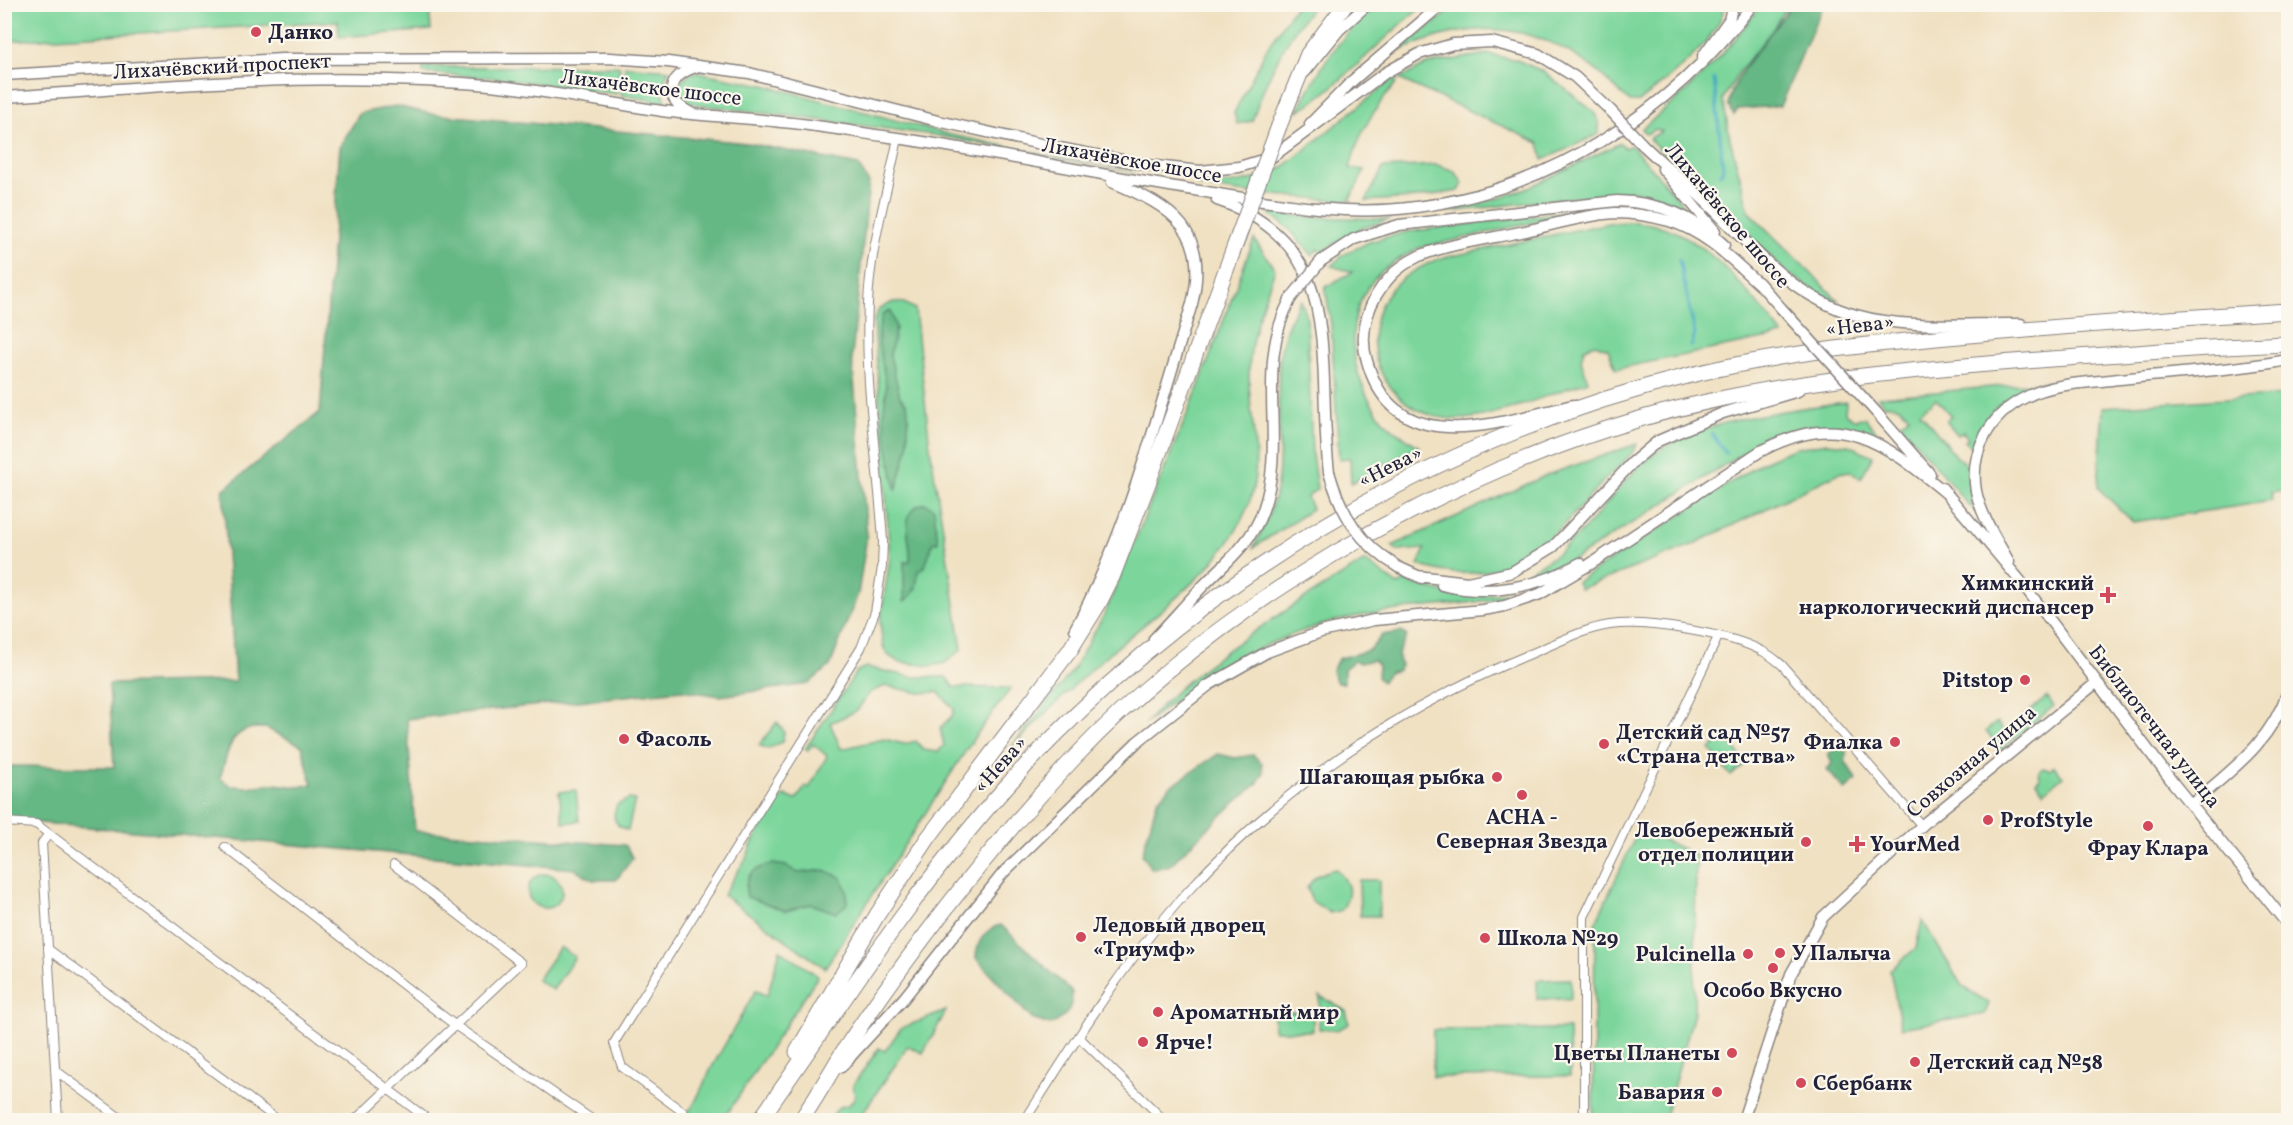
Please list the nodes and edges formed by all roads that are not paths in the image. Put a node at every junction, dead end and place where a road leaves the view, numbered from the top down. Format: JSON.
{"nodes":[{"id":1,"x":1346,"y":4,"type":"edge"},
{"id":2,"x":1368,"y":4,"type":"edge"},
{"id":3,"x":1442,"y":4,"type":"edge"},
{"id":4,"x":1733,"y":4,"type":"edge"},
{"id":5,"x":1753,"y":4,"type":"edge"},
{"id":6,"x":440,"y":58,"type":"joint"},
{"id":7,"x":706,"y":65,"type":"junction"},
{"id":8,"x":4,"y":75,"type":"edge"},
{"id":9,"x":442,"y":82,"type":"joint"},
{"id":10,"x":1682,"y":82,"type":"junction"},
{"id":11,"x":1293,"y":89,"type":"junction"},
{"id":12,"x":4,"y":97,"type":"edge"},
{"id":13,"x":697,"y":115,"type":"junction"},
{"id":14,"x":898,"y":138,"type":"junction"},
{"id":15,"x":1644,"y":146,"type":"junction"},
{"id":16,"x":1286,"y":148,"type":"junction"},
{"id":17,"x":1080,"y":172,"type":"junction"},
{"id":18,"x":1173,"y":189,"type":"junction"},
{"id":19,"x":1732,"y":253,"type":"junction"},
{"id":20,"x":1761,"y":286,"type":"junction"},
{"id":21,"x":2289,"y":311,"type":"edge"},
{"id":22,"x":2073,"y":325,"type":"junction"},
{"id":23,"x":2289,"y":344,"type":"edge"},
{"id":24,"x":2289,"y":360,"type":"edge"},
{"id":25,"x":1838,"y":378,"type":"junction"},
{"id":26,"x":1636,"y":390,"type":"junction"},
{"id":27,"x":1876,"y":412,"type":"joint"},
{"id":28,"x":1946,"y":493,"type":"junction"},
{"id":29,"x":1643,"y":526,"type":"junction"},
{"id":30,"x":1417,"y":576,"type":"junction"},
{"id":31,"x":2022,"y":583,"type":"junction"},
{"id":32,"x":1718,"y":637,"type":"junction"},
{"id":33,"x":1136,"y":660,"type":"junction"},
{"id":34,"x":1047,"y":678,"type":"junction"},
{"id":35,"x":2096,"y":683,"type":"junction"},
{"id":36,"x":2289,"y":691,"type":"edge"},
{"id":37,"x":2191,"y":805,"type":"junction"},
{"id":38,"x":4,"y":822,"type":"edge"},
{"id":39,"x":1922,"y":826,"type":"junction"},
{"id":40,"x":48,"y":835,"type":"junction"},
{"id":41,"x":225,"y":847,"type":"dead end"},
{"id":42,"x":394,"y":865,"type":"dead end"},
{"id":43,"x":2289,"y":925,"type":"edge"},
{"id":44,"x":48,"y":949,"type":"junction"},
{"id":45,"x":456,"y":1026,"type":"junction"},
{"id":46,"x":1080,"y":1038,"type":"junction"},
{"id":47,"x":55,"y":1070,"type":"junction"},
{"id":48,"x":387,"y":1091,"type":"junction"},
{"id":49,"x":804,"y":1117,"type":"edge"},
{"id":50,"x":58,"y":1120,"type":"edge"},
{"id":51,"x":123,"y":1120,"type":"edge"},
{"id":52,"x":278,"y":1120,"type":"edge"},
{"id":53,"x":355,"y":1120,"type":"edge"},
{"id":54,"x":429,"y":1120,"type":"edge"},
{"id":55,"x":593,"y":1120,"type":"edge"},
{"id":56,"x":676,"y":1120,"type":"edge"},
{"id":57,"x":758,"y":1120,"type":"edge"},
{"id":58,"x":1025,"y":1120,"type":"edge"},
{"id":59,"x":1164,"y":1120,"type":"edge"},
{"id":60,"x":1584,"y":1120,"type":"edge"},
{"id":61,"x":1743,"y":1120,"type":"edge"}],
"edges":[{"from":1,"to":11,"type":"highway"},
{"from":2,"to":11,"type":"main road"},
{"from":3,"to":16,"type":"main road"},
{"from":4,"to":10,"type":"main road"},
{"from":5,"to":10,"type":"main road","name":"Лихачёвское шоссе"},
{"from":6,"to":7,"type":"main road","name":"Лихачёвское шоссе"},
{"from":6,"to":8,"type":"main road","name":"Лихачёвский проспект"},
{"from":7,"to":13,"type":"main road"},
{"from":7,"to":16,"type":"main road","name":"Лихачёвское шоссе"},
{"from":9,"to":12,"type":"main road","name":"Лихачёвский проспект"},
{"from":9,"to":13,"type":"main road","name":"Лихачёвское шоссе"},
{"from":10,"to":18,"type":"main road","name":"Лихачёвское шоссе"},
{"from":11,"to":34,"type":"highway","bridge":true},
{"from":13,"to":14,"type":"main road","name":"Лихачёвское шоссе"},
{"from":14,"to":17,"type":"main road","name":"Лихачёвское шоссе"},
{"from":14,"to":56,"type":"street"},
{"from":15,"to":16,"type":"main road","bridge":true},
{"from":15,"to":19,"type":"main road","name":"Лихачёвское шоссе"},
{"from":15,"to":22,"type":"main road"},
{"from":17,"to":18,"type":"main road","name":"Лихачёвское шоссе"},
{"from":17,"to":34,"type":"main road"},
{"from":18,"to":30,"type":"main road","bridge":true},
{"from":19,"to":20,"type":"main road","name":"Лихачёвское шоссе"},
{"from":19,"to":33,"type":"main road","bridge":true},
{"from":20,"to":26,"type":"main road"},
{"from":20,"to":27,"type":"main road","name":"Лихачёвское шоссе","bridge":true},
{"from":21,"to":22,"type":"highway","name":"«Нева»"},
{"from":22,"to":26,"type":"highway","name":"«Нева»"},
{"from":23,"to":25,"type":"highway"},
{"from":24,"to":31,"type":"main road"},
{"from":25,"to":30,"type":"main road"},
{"from":25,"to":49,"type":"highway"},
{"from":26,"to":33,"type":"highway","name":"«Нева»"},
{"from":27,"to":28,"type":"main road","name":"Библиотечная улица"},
{"from":28,"to":29,"type":"main road"},
{"from":28,"to":31,"type":"main road","name":"Библиотечная улица"},
{"from":29,"to":30,"type":"main road"},
{"from":29,"to":49,"type":"main road"},
{"from":31,"to":35,"type":"main road","name":"Библиотечная улица"},
{"from":32,"to":39,"type":"street"},
{"from":32,"to":46,"type":"street"},
{"from":32,"to":60,"type":"street"},
{"from":33,"to":57,"type":"highway","name":"«Нева»"},
{"from":34,"to":57,"type":"highway"},
{"from":35,"to":37,"type":"main road","name":"Библиотечная улица"},
{"from":35,"to":39,"type":"main road","name":"Совхозная улица"},
{"from":36,"to":37,"type":"main road"},
{"from":37,"to":43,"type":"main road","name":"Библиотечная улица"},
{"from":38,"to":40,"type":"street"},
{"from":39,"to":61,"type":"main road","name":"Совхозная улица"},
{"from":40,"to":44,"type":"street"},
{"from":40,"to":48,"type":"street"},
{"from":41,"to":45,"type":"street"},
{"from":42,"to":45,"type":"street"},
{"from":44,"to":47,"type":"street"},
{"from":44,"to":52,"type":"street"},
{"from":45,"to":48,"type":"street"},
{"from":45,"to":55,"type":"street"},
{"from":46,"to":58,"type":"street"},
{"from":46,"to":59,"type":"street"},
{"from":47,"to":50,"type":"street"},
{"from":47,"to":51,"type":"street"},
{"from":48,"to":53,"type":"street"},
{"from":48,"to":54,"type":"street"}]}
